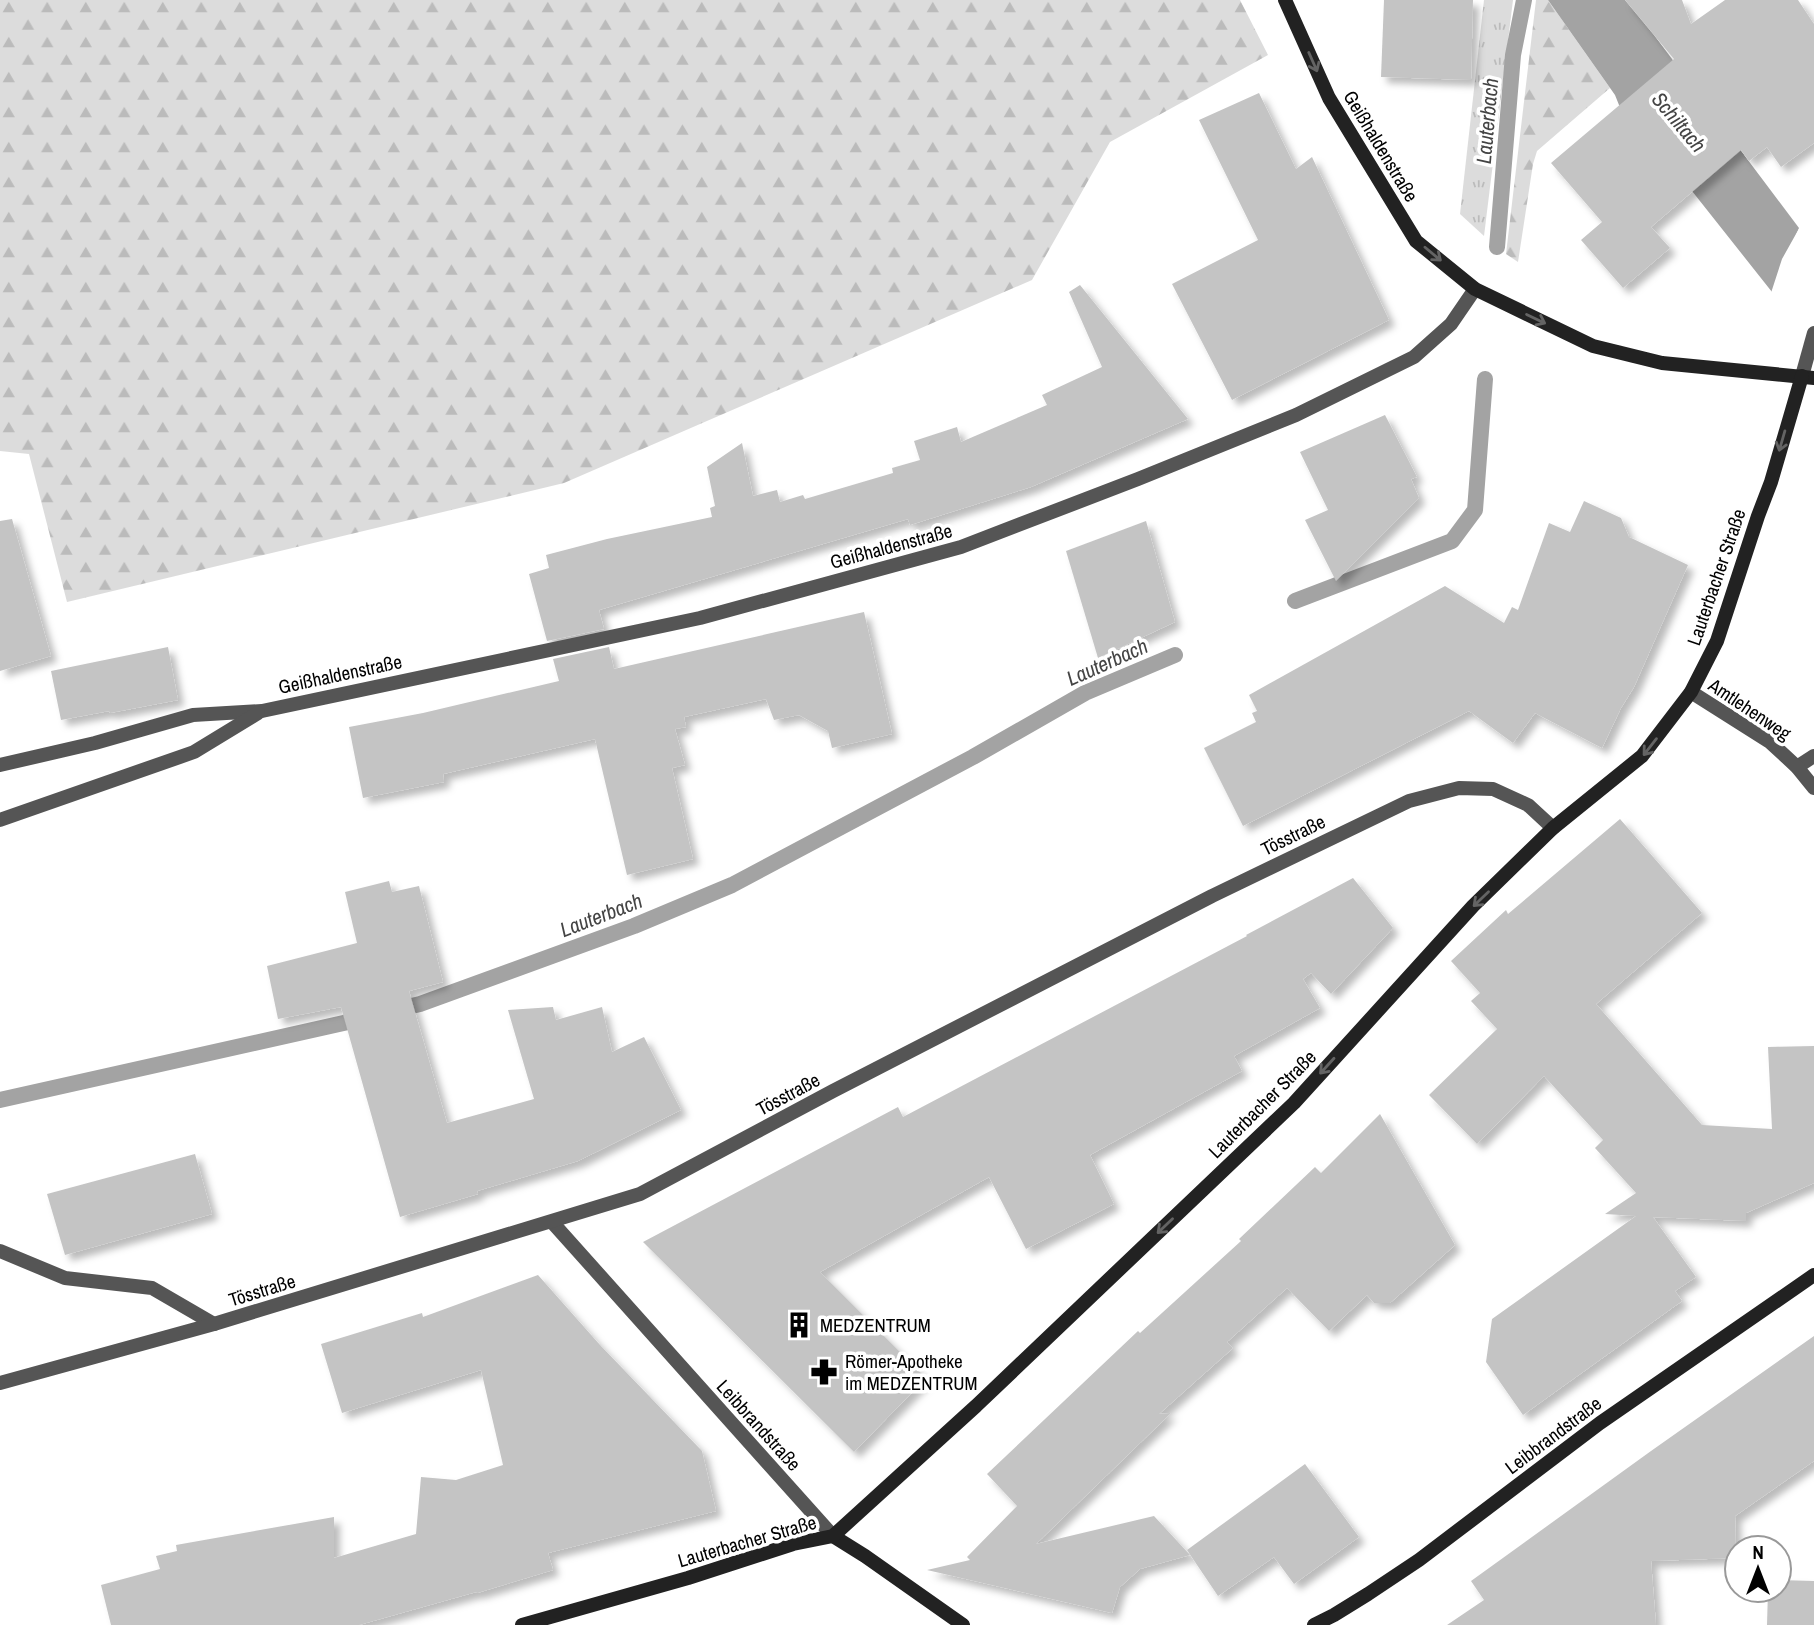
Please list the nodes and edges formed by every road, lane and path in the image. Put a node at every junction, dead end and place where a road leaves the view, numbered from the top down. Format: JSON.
{"nodes":[{"id":1,"x":1285,"y":0,"type":"edge"},
{"id":2,"x":1475,"y":289,"type":"junction"},
{"id":3,"x":1814,"y":333,"type":"edge"},
{"id":4,"x":1808,"y":377,"type":"edge"},
{"id":5,"x":1691,"y":692,"type":"junction"},
{"id":6,"x":262,"y":710,"type":"junction"},
{"id":7,"x":1814,"y":756,"type":"edge"},
{"id":8,"x":0,"y":765,"type":"edge"},
{"id":9,"x":1797,"y":767,"type":"junction"},
{"id":10,"x":1814,"y":788,"type":"edge"},
{"id":11,"x":0,"y":820,"type":"edge"},
{"id":12,"x":1553,"y":828,"type":"junction"},
{"id":13,"x":552,"y":1222,"type":"junction"},
{"id":14,"x":0,"y":1251,"type":"edge"},
{"id":15,"x":1814,"y":1275,"type":"edge"},
{"id":16,"x":214,"y":1324,"type":"junction"},
{"id":17,"x":0,"y":1383,"type":"edge"},
{"id":18,"x":833,"y":1536,"type":"junction"},
{"id":19,"x":522,"y":1625,"type":"edge"},
{"id":20,"x":963,"y":1625,"type":"edge"},
{"id":21,"x":1314,"y":1625,"type":"edge"}],
"edges":[{"from":1,"to":2,"type":"main road","name":"Geißhaldenstraße","one_way":true},
{"from":2,"to":4,"type":"main road","name":"Geißhaldenstraße","one_way":true},
{"from":2,"to":6,"type":"street","name":"Geißhaldenstraße"},
{"from":3,"to":4,"type":"street"},
{"from":4,"to":5,"type":"main road","name":"Lauterbacher Straße","one_way":true},
{"from":5,"to":9,"type":"street","name":"Amtlehenweg"},
{"from":5,"to":12,"type":"main road","name":"Lauterbacher Straße","one_way":true},
{"from":6,"to":8,"type":"street","name":"Geißhaldenstraße"},
{"from":6,"to":11,"type":"street","name":"Geißhaldenstraße"},
{"from":7,"to":9,"type":"street"},
{"from":9,"to":10,"type":"street","name":"Amtlehenweg"},
{"from":12,"to":13,"type":"street","name":"Tösstraße"},
{"from":12,"to":18,"type":"main road","name":"Lauterbacher Straße","one_way":true},
{"from":13,"to":16,"type":"street","name":"Tösstraße"},
{"from":13,"to":18,"type":"street","name":"Leibbrandstraße"},
{"from":14,"to":16,"type":"street"},
{"from":15,"to":21,"type":"main road","name":"Leibbrandstraße"},
{"from":16,"to":17,"type":"street","name":"Tösstraße"},
{"from":18,"to":19,"type":"main road","name":"Lauterbacher Straße"},
{"from":18,"to":20,"type":"main road","name":"Leibbrandstraße"}]}
